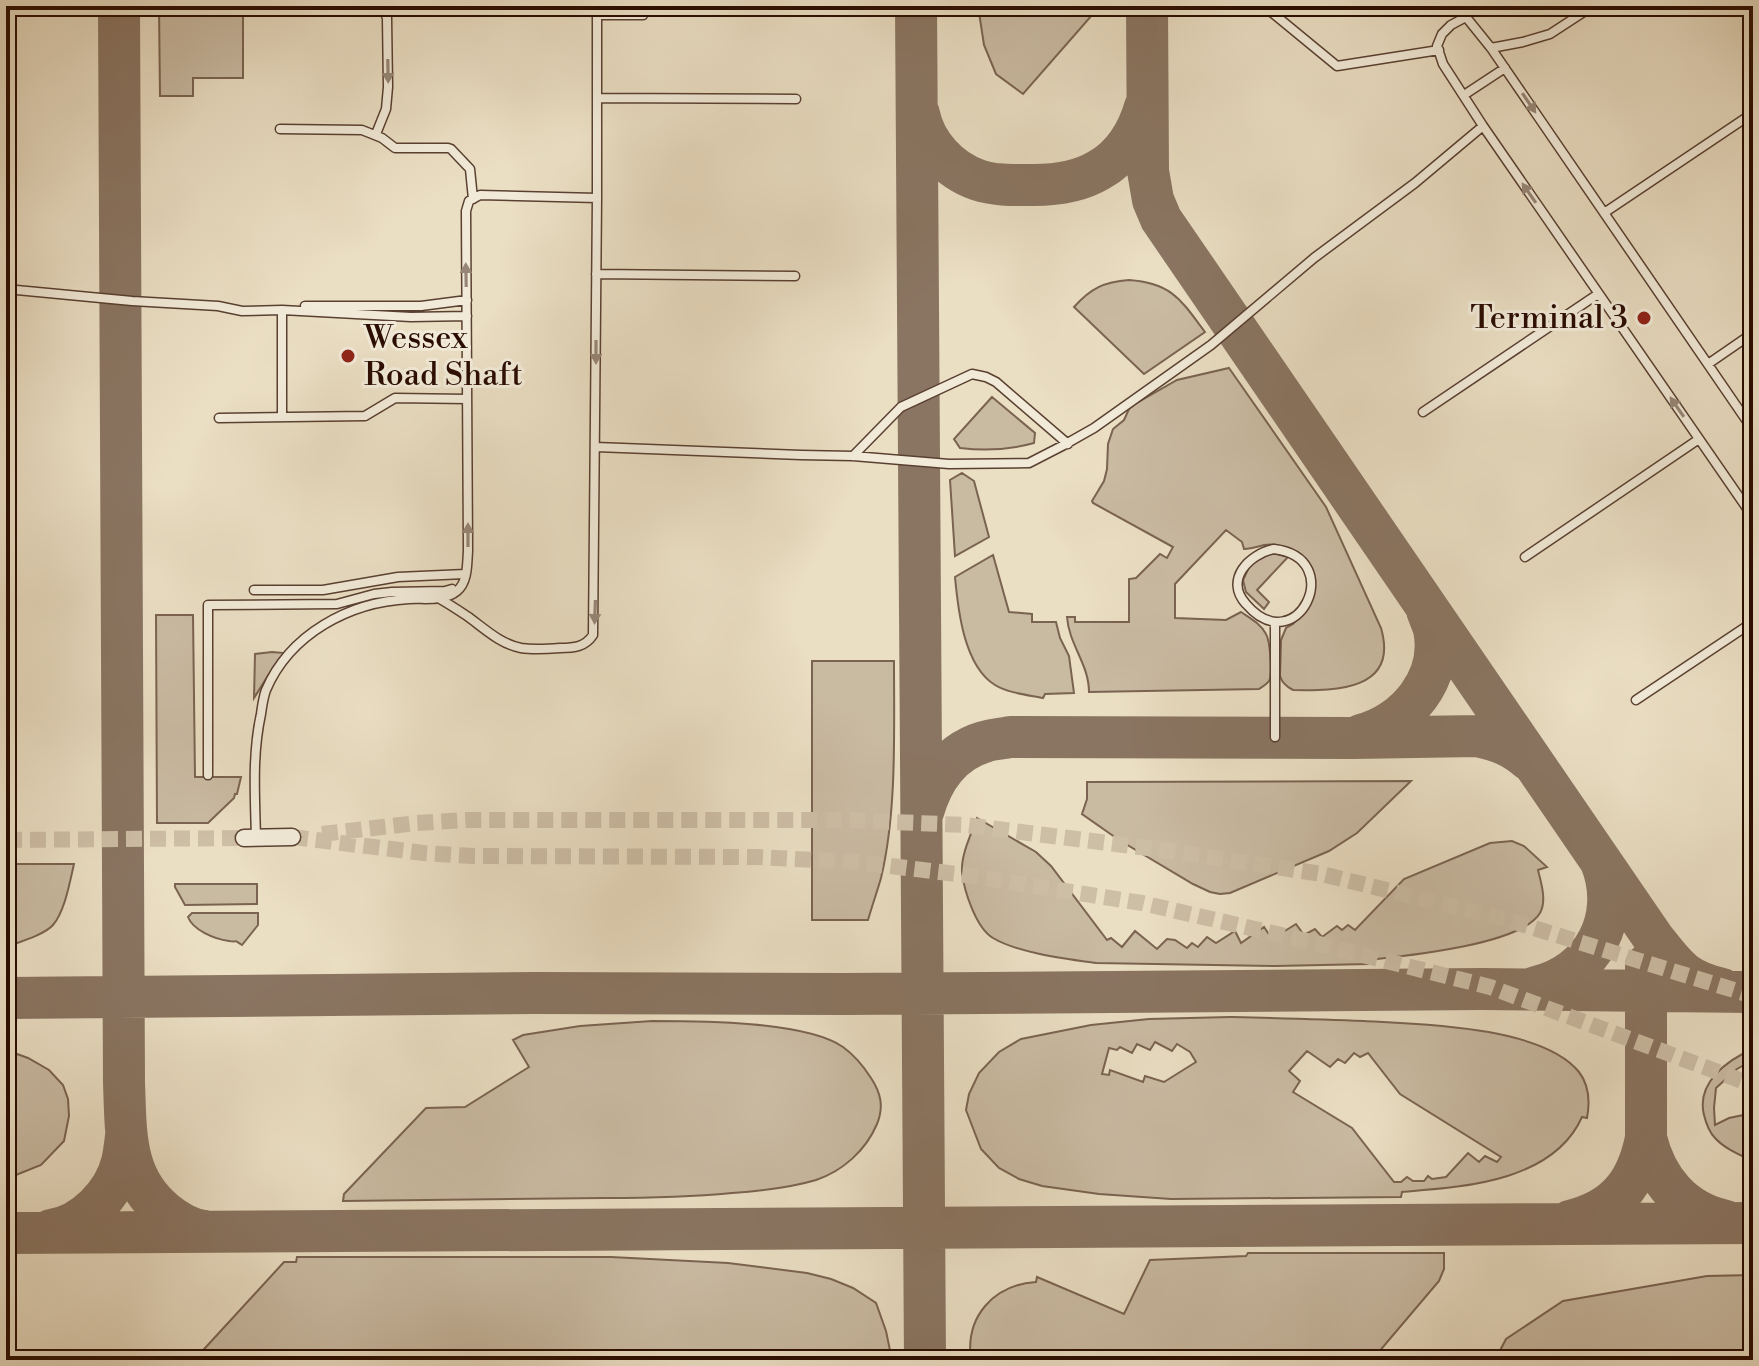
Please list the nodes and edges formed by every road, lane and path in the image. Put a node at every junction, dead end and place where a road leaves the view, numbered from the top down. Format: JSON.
{"nodes":[{"id":1,"x":382,"y":6,"type":"edge"},
{"id":2,"x":643,"y":6,"type":"edge"},
{"id":3,"x":1264,"y":6,"type":"edge"},
{"id":4,"x":1460,"y":6,"type":"edge"},
{"id":5,"x":1593,"y":6,"type":"edge"},
{"id":6,"x":597,"y":11,"type":"edge"},
{"id":7,"x":1466,"y":17,"type":"junction"},
{"id":8,"x":1491,"y":48,"type":"junction"},
{"id":9,"x":1439,"y":50,"type":"junction"},
{"id":10,"x":1505,"y":68,"type":"junction"},
{"id":11,"x":1464,"y":95,"type":"junction"},
{"id":12,"x":597,"y":98,"type":"junction"},
{"id":13,"x":796,"y":99,"type":"dead end"},
{"id":14,"x":1753,"y":113,"type":"edge"},
{"id":15,"x":1483,"y":126,"type":"junction"},
{"id":16,"x":280,"y":129,"type":"dead end"},
{"id":17,"x":376,"y":134,"type":"junction"},
{"id":18,"x":597,"y":198,"type":"junction"},
{"id":19,"x":473,"y":199,"type":"junction"},
{"id":20,"x":1604,"y":213,"type":"junction"},
{"id":21,"x":596,"y":274,"type":"junction"},
{"id":22,"x":795,"y":276,"type":"dead end"},
{"id":23,"x":6,"y":289,"type":"edge"},
{"id":24,"x":1598,"y":294,"type":"junction"},
{"id":25,"x":467,"y":300,"type":"junction"},
{"id":26,"x":256,"y":306,"type":"dead end"},
{"id":27,"x":282,"y":310,"type":"junction"},
{"id":28,"x":467,"y":316,"type":"junction"},
{"id":29,"x":1753,"y":333,"type":"edge"},
{"id":30,"x":1708,"y":364,"type":"junction"},
{"id":31,"x":467,"y":399,"type":"junction"},
{"id":32,"x":1423,"y":412,"type":"dead end"},
{"id":33,"x":282,"y":417,"type":"junction"},
{"id":34,"x":219,"y":418,"type":"dead end"},
{"id":35,"x":1753,"y":430,"type":"edge"},
{"id":36,"x":1699,"y":439,"type":"junction"},
{"id":37,"x":1068,"y":444,"type":"junction"},
{"id":38,"x":596,"y":447,"type":"junction"},
{"id":39,"x":853,"y":456,"type":"junction"},
{"id":40,"x":1753,"y":517,"type":"edge"},
{"id":41,"x":1525,"y":557,"type":"dead end"},
{"id":42,"x":464,"y":579,"type":"junction"},
{"id":43,"x":254,"y":590,"type":"dead end"},
{"id":44,"x":440,"y":599,"type":"junction"},
{"id":45,"x":1753,"y":622,"type":"edge"},
{"id":46,"x":1275,"y":623,"type":"junction"},
{"id":47,"x":1636,"y":700,"type":"dead end"},
{"id":48,"x":1275,"y":737,"type":"dead end"},
{"id":49,"x":208,"y":775,"type":"dead end"},
{"id":50,"x":292,"y":837,"type":"tunnel mouth"},
{"id":51,"x":250,"y":838,"type":"joint"}],
"edges":[{"from":1,"to":17,"type":"lane","one_way":true},
{"from":2,"to":6,"type":"lane"},
{"from":3,"to":9,"type":"lane"},
{"from":4,"to":7,"type":"lane"},
{"from":5,"to":8,"type":"lane"},
{"from":6,"to":12,"type":"lane"},
{"from":7,"to":8,"type":"lane"},
{"from":7,"to":9,"type":"lane"},
{"from":8,"to":10,"type":"lane"},
{"from":9,"to":11,"type":"lane"},
{"from":10,"to":11,"type":"lane"},
{"from":10,"to":20,"type":"lane","one_way":true},
{"from":11,"to":15,"type":"lane"},
{"from":12,"to":13,"type":"lane"},
{"from":12,"to":18,"type":"lane"},
{"from":14,"to":20,"type":"lane"},
{"from":24,"to":15,"type":"lane","one_way":true},
{"from":15,"to":37,"type":"lane"},
{"from":16,"to":17,"type":"lane"},
{"from":17,"to":19,"type":"lane"},
{"from":18,"to":19,"type":"lane"},
{"from":18,"to":21,"type":"lane"},
{"from":25,"to":19,"type":"lane","one_way":true},
{"from":20,"to":30,"type":"lane"},
{"from":21,"to":22,"type":"lane"},
{"from":21,"to":38,"type":"lane","one_way":true},
{"from":23,"to":27,"type":"lane"},
{"from":24,"to":32,"type":"lane"},
{"from":36,"to":24,"type":"lane","one_way":true},
{"from":25,"to":26,"type":"lane"},
{"from":25,"to":28,"type":"lane"},
{"from":27,"to":28,"type":"lane"},
{"from":27,"to":33,"type":"lane"},
{"from":28,"to":31,"type":"lane"},
{"from":29,"to":30,"type":"lane"},
{"from":30,"to":35,"type":"lane"},
{"from":31,"to":33,"type":"lane"},
{"from":42,"to":31,"type":"lane","one_way":true},
{"from":33,"to":34,"type":"lane"},
{"from":36,"to":40,"type":"lane"},
{"from":36,"to":41,"type":"lane"},
{"from":37,"to":39,"type":"lane"},
{"from":37,"to":39,"type":"lane"},
{"from":38,"to":39,"type":"lane"},
{"from":38,"to":44,"type":"lane","one_way":true},
{"from":42,"to":43,"type":"lane"},
{"from":42,"to":44,"type":"lane"},
{"from":42,"to":49,"type":"lane"},
{"from":44,"to":51,"type":"lane"},
{"from":45,"to":47,"type":"lane"},
{"from":46,"to":46,"type":"lane"},
{"from":46,"to":48,"type":"lane"},
{"from":50,"to":51,"type":"street"}]}
